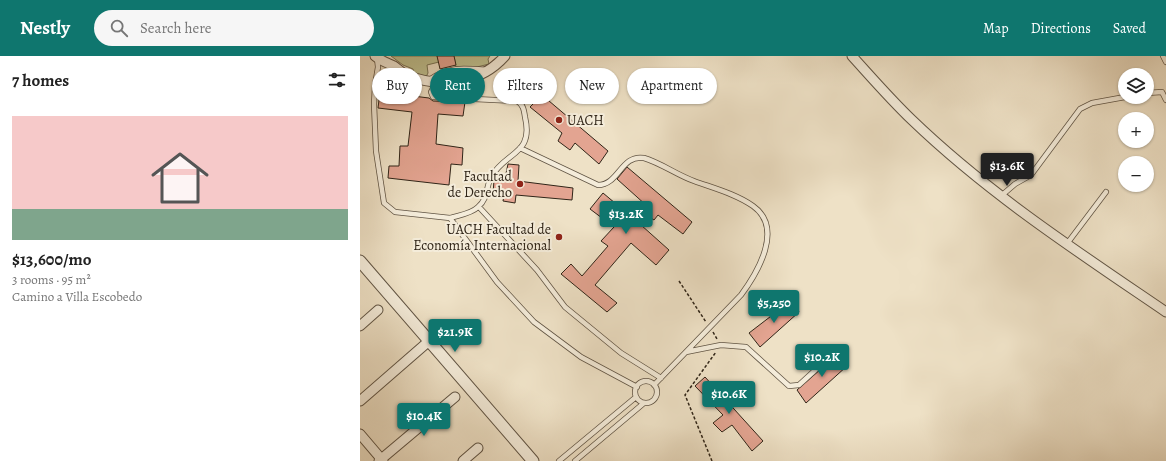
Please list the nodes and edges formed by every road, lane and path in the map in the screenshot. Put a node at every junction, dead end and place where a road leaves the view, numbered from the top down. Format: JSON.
{"nodes":[{"id":1,"x":505,"y":56,"type":"edge"},
{"id":2,"x":852,"y":56,"type":"edge"},
{"id":3,"x":1163,"y":56,"type":"edge"},
{"id":4,"x":376,"y":57,"type":"edge"},
{"id":5,"x":1166,"y":62,"type":"edge"},
{"id":6,"x":485,"y":70,"type":"edge"},
{"id":7,"x":491,"y":70,"type":"junction"},
{"id":8,"x":485,"y":72,"type":"edge"},
{"id":9,"x":430,"y":82,"type":"edge"},
{"id":10,"x":1164,"y":90,"type":"edge"},
{"id":11,"x":1154,"y":92,"type":"edge"},
{"id":12,"x":1118,"y":98,"type":"edge"},
{"id":13,"x":485,"y":99,"type":"edge"},
{"id":14,"x":1166,"y":100,"type":"edge"},
{"id":15,"x":520,"y":148,"type":"junction"},
{"id":16,"x":1106,"y":192,"type":"dead end"},
{"id":17,"x":1001,"y":196,"type":"junction"},
{"id":18,"x":479,"y":207,"type":"junction"},
{"id":19,"x":450,"y":218,"type":"junction"},
{"id":20,"x":1066,"y":245,"type":"junction"},
{"id":21,"x":360,"y":261,"type":"edge"},
{"id":22,"x":680,"y":281,"type":"dead end"},
{"id":23,"x":378,"y":310,"type":"dead end"},
{"id":24,"x":1166,"y":312,"type":"edge"},
{"id":25,"x":360,"y":326,"type":"edge"},
{"id":26,"x":709,"y":327,"type":"junction"},
{"id":27,"x":429,"y":341,"type":"junction"},
{"id":28,"x":721,"y":345,"type":"junction"},
{"id":29,"x":686,"y":352,"type":"junction"},
{"id":30,"x":823,"y":363,"type":"dead end"},
{"id":31,"x":661,"y":378,"type":"junction"},
{"id":32,"x":654,"y":385,"type":"junction"},
{"id":33,"x":637,"y":387,"type":"junction"},
{"id":34,"x":455,"y":397,"type":"dead end"},
{"id":35,"x":636,"y":397,"type":"junction"},
{"id":36,"x":360,"y":401,"type":"edge"},
{"id":37,"x":644,"y":403,"type":"junction"},
{"id":38,"x":360,"y":434,"type":"edge"},
{"id":39,"x":478,"y":448,"type":"dead end"},
{"id":40,"x":381,"y":460,"type":"edge"},
{"id":41,"x":463,"y":461,"type":"edge"},
{"id":42,"x":533,"y":461,"type":"edge"},
{"id":43,"x":559,"y":461,"type":"edge"},
{"id":44,"x":575,"y":461,"type":"edge"},
{"id":45,"x":712,"y":461,"type":"edge"}],
"edges":[{"from":1,"to":7,"type":"street"},
{"from":2,"to":17,"type":"street"},
{"from":3,"to":5,"type":"lane"},
{"from":4,"to":9,"type":"street"},
{"from":4,"to":19,"type":"lane"},
{"from":6,"to":7,"type":"lane"},
{"from":7,"to":8,"type":"street"},
{"from":10,"to":11,"type":"lane"},
{"from":10,"to":14,"type":"lane"},
{"from":12,"to":17,"type":"lane"},
{"from":13,"to":15,"type":"lane"},
{"from":15,"to":18,"type":"lane"},
{"from":15,"to":26,"type":"lane"},
{"from":16,"to":20,"type":"lane"},
{"from":17,"to":20,"type":"street"},
{"from":18,"to":19,"type":"lane"},
{"from":18,"to":31,"type":"lane"},
{"from":19,"to":33,"type":"lane"},
{"from":20,"to":24,"type":"street"},
{"from":21,"to":27,"type":"street"},
{"from":22,"to":26,"type":"path"},
{"from":23,"to":25,"type":"street"},
{"from":26,"to":28,"type":"path"},
{"from":26,"to":29,"type":"lane"},
{"from":27,"to":36,"type":"street"},
{"from":27,"to":42,"type":"street"},
{"from":28,"to":29,"type":"lane"},
{"from":28,"to":30,"type":"lane"},
{"from":28,"to":45,"type":"path"},
{"from":29,"to":31,"type":"lane"},
{"from":31,"to":32,"type":"lane"},
{"from":32,"to":33,"type":"lane"},
{"from":32,"to":37,"type":"lane"},
{"from":33,"to":35,"type":"lane"},
{"from":34,"to":40,"type":"street"},
{"from":35,"to":37,"type":"lane"},
{"from":35,"to":43,"type":"lane"},
{"from":37,"to":44,"type":"lane"},
{"from":38,"to":40,"type":"street"},
{"from":39,"to":41,"type":"street"}]}
